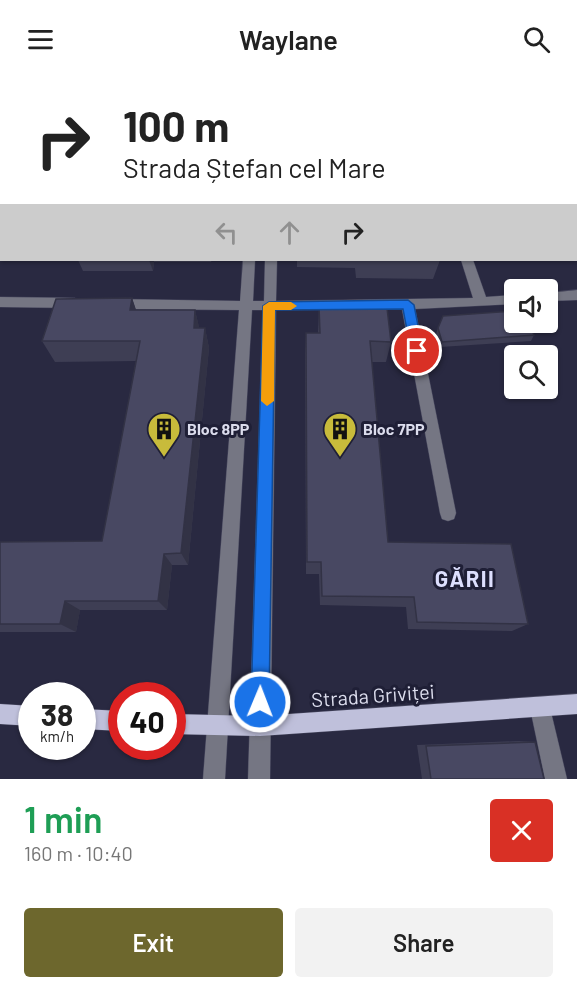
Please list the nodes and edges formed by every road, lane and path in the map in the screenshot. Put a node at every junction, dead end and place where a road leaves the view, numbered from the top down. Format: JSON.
{"nodes":[{"id":1,"x":249,"y":261,"type":"edge"},
{"id":2,"x":271,"y":261,"type":"edge"},
{"id":3,"x":467,"y":261,"type":"edge"},
{"id":4,"x":577,"y":295,"type":"edge"},
{"id":5,"x":558,"y":296,"type":"edge"},
{"id":6,"x":504,"y":301,"type":"edge"},
{"id":7,"x":0,"y":302,"type":"edge"},
{"id":8,"x":481,"y":302,"type":"junction"},
{"id":9,"x":245,"y":305,"type":"junction"},
{"id":10,"x":408,"y":305,"type":"junction"},
{"id":11,"x":269,"y":306,"type":"junction"},
{"id":12,"x":448,"y":513,"type":"dead end"},
{"id":13,"x":577,"y":704,"type":"edge"},
{"id":14,"x":540,"y":708,"type":"junction"},
{"id":15,"x":0,"y":714,"type":"edge"},
{"id":16,"x":18,"y":715,"type":"edge"},
{"id":17,"x":186,"y":724,"type":"edge"},
{"id":18,"x":217,"y":726,"type":"junction"},
{"id":19,"x":260,"y":726,"type":"junction"},
{"id":20,"x":214,"y":779,"type":"edge"},
{"id":21,"x":259,"y":779,"type":"edge"},
{"id":22,"x":556,"y":779,"type":"edge"}],
"edges":[{"from":1,"to":9,"type":"street"},
{"from":2,"to":11,"type":"street"},
{"from":3,"to":8,"type":"street"},
{"from":4,"to":5,"type":"street"},
{"from":6,"to":8,"type":"street"},
{"from":7,"to":9,"type":"street"},
{"from":8,"to":10,"type":"street"},
{"from":9,"to":11,"type":"street"},
{"from":9,"to":18,"type":"street"},
{"from":10,"to":11,"type":"street"},
{"from":10,"to":12,"type":"street"},
{"from":11,"to":19,"type":"street"},
{"from":13,"to":14,"type":"main road","name":"Strada Griviței"},
{"from":14,"to":19,"type":"main road","name":"Strada Griviței"},
{"from":14,"to":22,"type":"street"},
{"from":15,"to":16,"type":"main road"},
{"from":17,"to":18,"type":"main road","name":"Strada Griviței"},
{"from":18,"to":19,"type":"main road","name":"Strada Griviței"},
{"from":18,"to":20,"type":"street"},
{"from":19,"to":21,"type":"street"}]}
